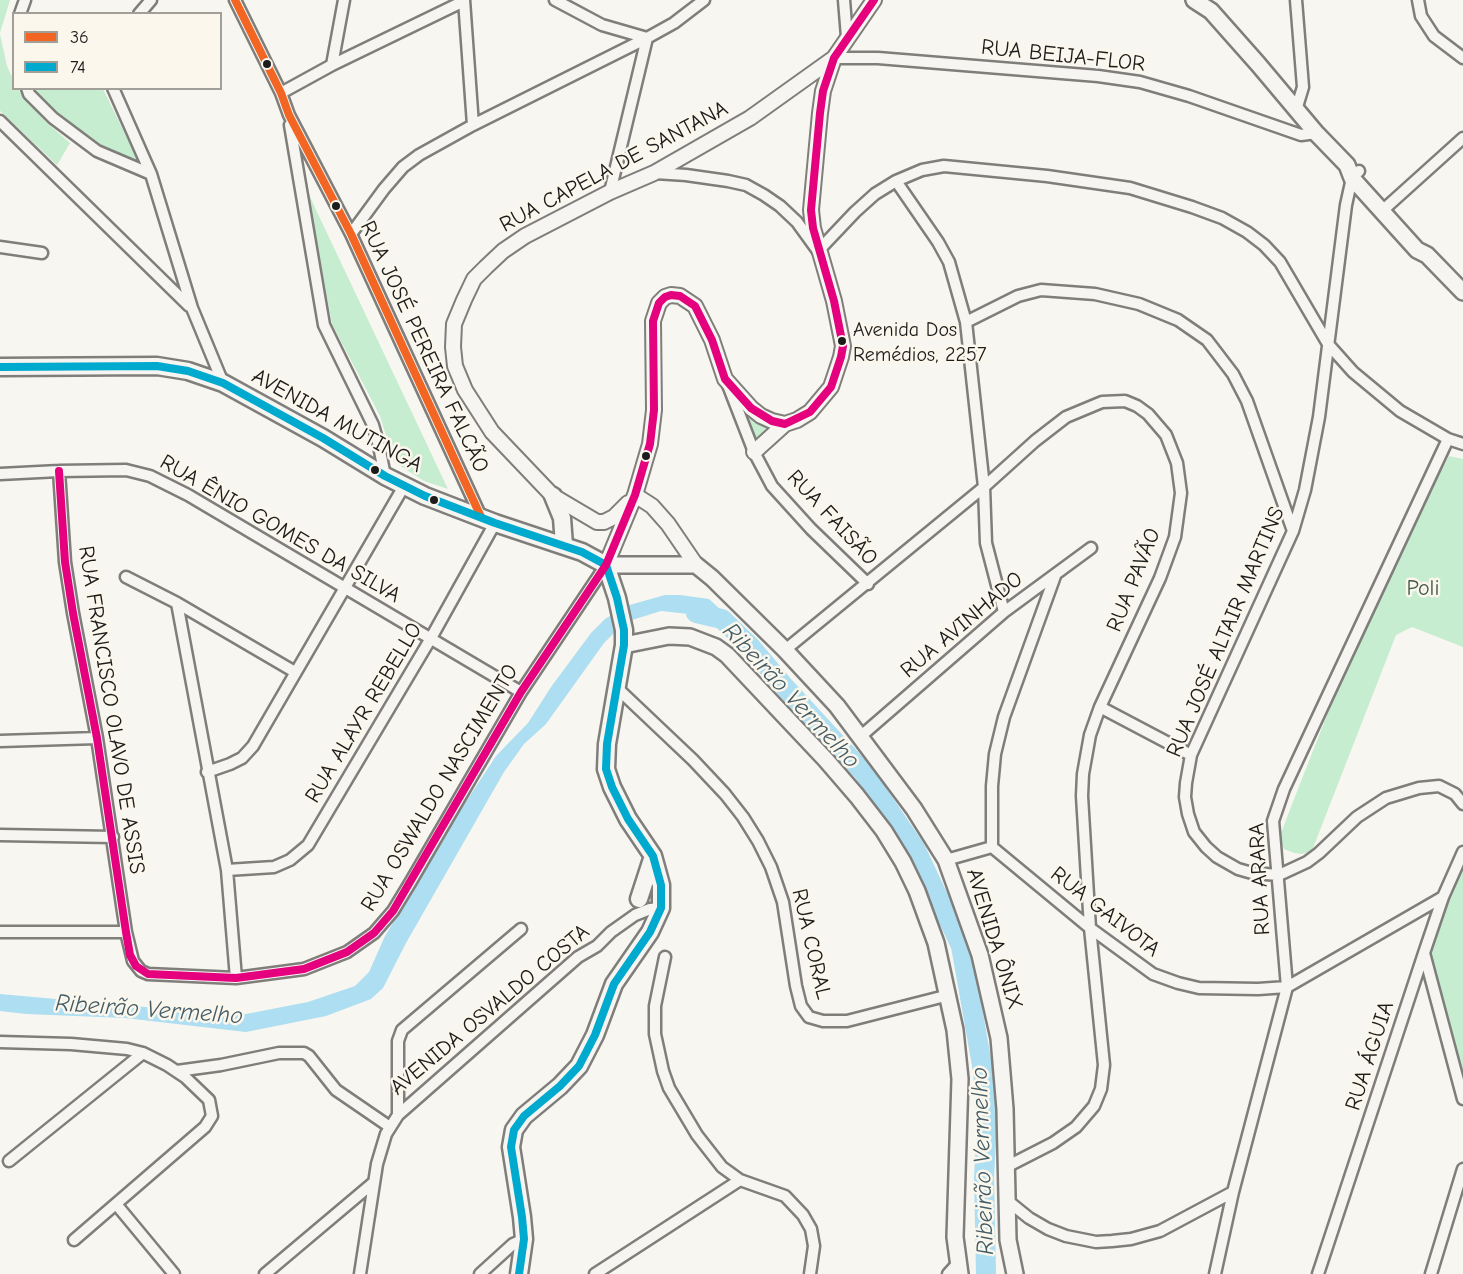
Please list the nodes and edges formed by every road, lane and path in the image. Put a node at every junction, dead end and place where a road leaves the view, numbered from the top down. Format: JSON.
{"nodes":[{"id":1,"x":151,"y":0,"type":"edge"},
{"id":2,"x":235,"y":0,"type":"edge"},
{"id":3,"x":344,"y":0,"type":"edge"},
{"id":4,"x":464,"y":0,"type":"edge"},
{"id":5,"x":555,"y":0,"type":"edge"},
{"id":6,"x":704,"y":0,"type":"edge"},
{"id":7,"x":844,"y":0,"type":"edge"},
{"id":8,"x":874,"y":0,"type":"edge"},
{"id":9,"x":1194,"y":0,"type":"edge"},
{"id":10,"x":1296,"y":0,"type":"edge"},
{"id":11,"x":1418,"y":0,"type":"edge"},
{"id":12,"x":141,"y":12,"type":"edge"},
{"id":13,"x":848,"y":37,"type":"junction"},
{"id":14,"x":647,"y":38,"type":"junction"},
{"id":15,"x":834,"y":58,"type":"junction"},
{"id":16,"x":1463,"y":58,"type":"edge"},
{"id":17,"x":332,"y":65,"type":"junction"},
{"id":18,"x":796,"y":86,"type":"junction"},
{"id":19,"x":28,"y":90,"type":"edge"},
{"id":20,"x":114,"y":90,"type":"edge"},
{"id":21,"x":281,"y":93,"type":"junction"},
{"id":22,"x":821,"y":102,"type":"junction"},
{"id":23,"x":1296,"y":110,"type":"junction"},
{"id":24,"x":289,"y":115,"type":"junction"},
{"id":25,"x":0,"y":121,"type":"edge"},
{"id":26,"x":473,"y":125,"type":"junction"},
{"id":27,"x":1316,"y":133,"type":"junction"},
{"id":28,"x":1463,"y":138,"type":"edge"},
{"id":29,"x":1352,"y":171,"type":"junction"},
{"id":30,"x":654,"y":173,"type":"junction"},
{"id":31,"x":150,"y":174,"type":"junction"},
{"id":32,"x":896,"y":181,"type":"junction"},
{"id":33,"x":1366,"y":186,"type":"junction"},
{"id":34,"x":610,"y":192,"type":"junction"},
{"id":35,"x":1346,"y":205,"type":"junction"},
{"id":36,"x":1385,"y":208,"type":"junction"},
{"id":37,"x":351,"y":234,"type":"junction"},
{"id":38,"x":0,"y":247,"type":"edge"},
{"id":39,"x":818,"y":251,"type":"junction"},
{"id":40,"x":42,"y":254,"type":"dead end"},
{"id":41,"x":1463,"y":292,"type":"edge"},
{"id":42,"x":192,"y":308,"type":"junction"},
{"id":43,"x":966,"y":322,"type":"junction"},
{"id":44,"x":1328,"y":344,"type":"junction"},
{"id":45,"x":0,"y":367,"type":"edge"},
{"id":46,"x":725,"y":379,"type":"junction"},
{"id":47,"x":224,"y":383,"type":"junction"},
{"id":48,"x":784,"y":424,"type":"junction"},
{"id":49,"x":1448,"y":439,"type":"junction"},
{"id":50,"x":1463,"y":444,"type":"edge"},
{"id":51,"x":754,"y":452,"type":"junction"},
{"id":52,"x":59,"y":471,"type":"junction"},
{"id":53,"x":0,"y":474,"type":"edge"},
{"id":54,"x":385,"y":476,"type":"junction"},
{"id":55,"x":404,"y":486,"type":"junction"},
{"id":56,"x":984,"y":487,"type":"junction"},
{"id":57,"x":635,"y":495,"type":"junction"},
{"id":58,"x":552,"y":496,"type":"junction"},
{"id":59,"x":488,"y":520,"type":"junction"},
{"id":60,"x":1293,"y":531,"type":"junction"},
{"id":61,"x":564,"y":545,"type":"junction"},
{"id":62,"x":1091,"y":548,"type":"dead end"},
{"id":63,"x":606,"y":565,"type":"junction"},
{"id":64,"x":696,"y":566,"type":"junction"},
{"id":65,"x":1055,"y":575,"type":"junction"},
{"id":66,"x":126,"y":577,"type":"dead end"},
{"id":67,"x":868,"y":584,"type":"junction"},
{"id":68,"x":345,"y":588,"type":"junction"},
{"id":69,"x":177,"y":603,"type":"junction"},
{"id":70,"x":1004,"y":612,"type":"junction"},
{"id":71,"x":431,"y":638,"type":"junction"},
{"id":72,"x":624,"y":638,"type":"junction"},
{"id":73,"x":785,"y":650,"type":"junction"},
{"id":74,"x":295,"y":672,"type":"junction"},
{"id":75,"x":617,"y":688,"type":"junction"},
{"id":76,"x":521,"y":692,"type":"junction"},
{"id":77,"x":1100,"y":707,"type":"junction"},
{"id":78,"x":861,"y":736,"type":"junction"},
{"id":79,"x":97,"y":738,"type":"junction"},
{"id":80,"x":0,"y":741,"type":"edge"},
{"id":81,"x":1191,"y":755,"type":"junction"},
{"id":82,"x":207,"y":772,"type":"junction"},
{"id":83,"x":1463,"y":804,"type":"edge"},
{"id":84,"x":0,"y":835,"type":"edge"},
{"id":85,"x":112,"y":837,"type":"junction"},
{"id":86,"x":992,"y":847,"type":"junction"},
{"id":87,"x":1463,"y":852,"type":"edge"},
{"id":88,"x":653,"y":856,"type":"junction"},
{"id":89,"x":946,"y":860,"type":"junction"},
{"id":90,"x":227,"y":870,"type":"junction"},
{"id":91,"x":1279,"y":875,"type":"junction"},
{"id":92,"x":661,"y":885,"type":"junction"},
{"id":93,"x":1443,"y":897,"type":"junction"},
{"id":94,"x":639,"y":898,"type":"junction"},
{"id":95,"x":661,"y":908,"type":"junction"},
{"id":96,"x":625,"y":921,"type":"junction"},
{"id":97,"x":521,"y":928,"type":"dead end"},
{"id":98,"x":1090,"y":928,"type":"junction"},
{"id":99,"x":0,"y":932,"type":"edge"},
{"id":100,"x":126,"y":932,"type":"junction"},
{"id":101,"x":1424,"y":952,"type":"junction"},
{"id":102,"x":130,"y":955,"type":"joint"},
{"id":103,"x":665,"y":957,"type":"dead end"},
{"id":104,"x":236,"y":978,"type":"junction"},
{"id":105,"x":1287,"y":987,"type":"junction"},
{"id":106,"x":949,"y":995,"type":"junction"},
{"id":107,"x":1,"y":1043,"type":"edge"},
{"id":108,"x":143,"y":1053,"type":"junction"},
{"id":109,"x":177,"y":1071,"type":"junction"},
{"id":110,"x":1463,"y":1099,"type":"edge"},
{"id":111,"x":398,"y":1114,"type":"junction"},
{"id":112,"x":390,"y":1127,"type":"junction"},
{"id":113,"x":9,"y":1161,"type":"dead end"},
{"id":114,"x":1008,"y":1167,"type":"junction"},
{"id":115,"x":1463,"y":1169,"type":"edge"},
{"id":116,"x":740,"y":1180,"type":"junction"},
{"id":117,"x":374,"y":1183,"type":"junction"},
{"id":118,"x":1233,"y":1192,"type":"junction"},
{"id":119,"x":1008,"y":1201,"type":"junction"},
{"id":120,"x":116,"y":1203,"type":"junction"},
{"id":121,"x":524,"y":1239,"type":"junction"},
{"id":122,"x":74,"y":1240,"type":"dead end"},
{"id":123,"x":955,"y":1271,"type":"edge"},
{"id":124,"x":174,"y":1274,"type":"edge"},
{"id":125,"x":265,"y":1274,"type":"edge"},
{"id":126,"x":360,"y":1274,"type":"edge"},
{"id":127,"x":480,"y":1274,"type":"edge"},
{"id":128,"x":519,"y":1274,"type":"edge"},
{"id":129,"x":595,"y":1274,"type":"edge"},
{"id":130,"x":810,"y":1274,"type":"edge"},
{"id":131,"x":1015,"y":1274,"type":"edge"},
{"id":132,"x":1215,"y":1274,"type":"edge"},
{"id":133,"x":1318,"y":1274,"type":"edge"},
{"id":134,"x":1431,"y":1274,"type":"edge"}],
"edges":[{"from":1,"to":12,"type":"street"},
{"from":2,"to":21,"type":"street","name":"RUA JOSÉ PEREIRA FALCÃO"},
{"from":3,"to":17,"type":"street"},
{"from":4,"to":17,"type":"street"},
{"from":4,"to":26,"type":"street"},
{"from":5,"to":14,"type":"street"},
{"from":6,"to":14,"type":"street"},
{"from":7,"to":13,"type":"street"},
{"from":8,"to":13,"type":"street"},
{"from":9,"to":23,"type":"main road"},
{"from":10,"to":23,"type":"street"},
{"from":11,"to":16,"type":"street"},
{"from":13,"to":15,"type":"street"},
{"from":14,"to":26,"type":"street"},
{"from":14,"to":34,"type":"street"},
{"from":15,"to":18,"type":"street","name":"RUA CAPELA DE SANTANA"},
{"from":15,"to":22,"type":"street"},
{"from":15,"to":27,"type":"street","name":"RUA BEIJA-FLOR"},
{"from":17,"to":21,"type":"street"},
{"from":18,"to":22,"type":"street"},
{"from":18,"to":30,"type":"street","name":"RUA CAPELA DE SANTANA"},
{"from":19,"to":31,"type":"street"},
{"from":20,"to":31,"type":"street"},
{"from":21,"to":24,"type":"street","name":"RUA JOSÉ PEREIRA FALCÃO"},
{"from":22,"to":39,"type":"street"},
{"from":23,"to":27,"type":"main road"},
{"from":24,"to":37,"type":"street","name":"RUA JOSÉ PEREIRA FALCÃO"},
{"from":24,"to":54,"type":"street"},
{"from":25,"to":42,"type":"street"},
{"from":26,"to":37,"type":"street"},
{"from":27,"to":29,"type":"main road"},
{"from":28,"to":36,"type":"street"},
{"from":29,"to":33,"type":"main road"},
{"from":29,"to":35,"type":"street","name":"RUA JOSÉ ALTAIR MARTINS"},
{"from":30,"to":34,"type":"street","name":"RUA CAPELA DE SANTANA"},
{"from":30,"to":39,"type":"street"},
{"from":31,"to":42,"type":"street"},
{"from":32,"to":39,"type":"street"},
{"from":32,"to":43,"type":"street"},
{"from":32,"to":44,"type":"street"},
{"from":33,"to":35,"type":"street"},
{"from":33,"to":36,"type":"main road"},
{"from":34,"to":58,"type":"street","name":"RUA CAPELA DE SANTANA"},
{"from":35,"to":44,"type":"street","name":"RUA JOSÉ ALTAIR MARTINS"},
{"from":36,"to":41,"type":"main road"},
{"from":37,"to":59,"type":"street","name":"RUA JOSÉ PEREIRA FALCÃO"},
{"from":38,"to":40,"type":"street"},
{"from":39,"to":48,"type":"street"},
{"from":42,"to":47,"type":"street"},
{"from":43,"to":56,"type":"street"},
{"from":43,"to":60,"type":"street"},
{"from":44,"to":49,"type":"street"},
{"from":44,"to":60,"type":"street","name":"RUA JOSÉ ALTAIR MARTINS"},
{"from":45,"to":47,"type":"main road","name":"AVENIDA MUTINGA"},
{"from":46,"to":48,"type":"street"},
{"from":46,"to":51,"type":"street","name":"RUA FAISÃO"},
{"from":46,"to":57,"type":"street"},
{"from":47,"to":54,"type":"main road","name":"AVENIDA MUTINGA"},
{"from":48,"to":51,"type":"street"},
{"from":49,"to":50,"type":"street"},
{"from":49,"to":91,"type":"street","name":"RUA ARARA"},
{"from":51,"to":67,"type":"street","name":"RUA FAISÃO"},
{"from":52,"to":53,"type":"street","name":"RUA ÊNIO GOMES DA SILVA"},
{"from":52,"to":68,"type":"street","name":"RUA ÊNIO GOMES DA SILVA"},
{"from":52,"to":79,"type":"street","name":"RUA FRANCISCO OLAVO DE ASSIS"},
{"from":54,"to":55,"type":"main road","name":"AVENIDA MUTINGA"},
{"from":55,"to":59,"type":"main road","name":"AVENIDA MUTINGA"},
{"from":55,"to":68,"type":"street"},
{"from":56,"to":67,"type":"street","name":"RUA PAVÃO"},
{"from":56,"to":70,"type":"street"},
{"from":56,"to":77,"type":"street","name":"RUA PAVÃO"},
{"from":57,"to":58,"type":"street","name":"RUA CAPELA DE SANTANA"},
{"from":57,"to":63,"type":"street"},
{"from":57,"to":64,"type":"street","name":"AVENIDA ÔNIX"},
{"from":58,"to":61,"type":"main road"},
{"from":59,"to":61,"type":"main road","name":"AVENIDA MUTINGA"},
{"from":59,"to":71,"type":"street","name":"RUA ALAYR REBELLO"},
{"from":60,"to":81,"type":"street","name":"RUA JOSÉ ALTAIR MARTINS"},
{"from":61,"to":63,"type":"main road","name":"AVENIDA MUTINGA"},
{"from":62,"to":65,"type":"street","name":"RUA AVINHADO"},
{"from":63,"to":64,"type":"main road"},
{"from":63,"to":72,"type":"main road"},
{"from":63,"to":76,"type":"street","name":"RUA OSWALDO NASCIMENTO"},
{"from":64,"to":73,"type":"main road","name":"AVENIDA ÔNIX"},
{"from":65,"to":70,"type":"street","name":"RUA AVINHADO"},
{"from":65,"to":86,"type":"street"},
{"from":66,"to":69,"type":"street"},
{"from":67,"to":73,"type":"street","name":"RUA PAVÃO"},
{"from":68,"to":71,"type":"street","name":"RUA ÊNIO GOMES DA SILVA"},
{"from":68,"to":74,"type":"street"},
{"from":69,"to":74,"type":"street"},
{"from":69,"to":82,"type":"street"},
{"from":70,"to":78,"type":"street","name":"RUA AVINHADO"},
{"from":71,"to":76,"type":"street","name":"RUA ÊNIO GOMES DA SILVA"},
{"from":71,"to":90,"type":"street","name":"RUA ALAYR REBELLO"},
{"from":72,"to":75,"type":"main road"},
{"from":72,"to":106,"type":"main road"},
{"from":73,"to":78,"type":"main road","name":"AVENIDA ÔNIX"},
{"from":74,"to":82,"type":"street"},
{"from":75,"to":88,"type":"main road"},
{"from":75,"to":106,"type":"street","name":"RUA CORAL"},
{"from":76,"to":104,"type":"street","name":"RUA OSWALDO NASCIMENTO"},
{"from":77,"to":81,"type":"street"},
{"from":77,"to":98,"type":"street","name":"RUA PAVÃO"},
{"from":78,"to":89,"type":"main road","name":"AVENIDA ÔNIX"},
{"from":79,"to":80,"type":"street"},
{"from":79,"to":85,"type":"street","name":"RUA FRANCISCO OLAVO DE ASSIS"},
{"from":81,"to":91,"type":"street","name":"RUA JOSÉ ALTAIR MARTINS"},
{"from":82,"to":90,"type":"street"},
{"from":83,"to":91,"type":"street"},
{"from":84,"to":85,"type":"street"},
{"from":85,"to":100,"type":"street","name":"RUA FRANCISCO OLAVO DE ASSIS"},
{"from":86,"to":89,"type":"street"},
{"from":86,"to":98,"type":"street","name":"RUA GAIVOTA"},
{"from":87,"to":93,"type":"street","name":"RUA ÁGUIA"},
{"from":88,"to":92,"type":"main road"},
{"from":88,"to":94,"type":"main road"},
{"from":89,"to":114,"type":"main road","name":"AVENIDA ÔNIX"},
{"from":90,"to":104,"type":"street"},
{"from":91,"to":105,"type":"street","name":"RUA ARARA"},
{"from":92,"to":94,"type":"street","name":"AVENIDA OSVALDO COSTA"},
{"from":92,"to":95,"type":"main road"},
{"from":93,"to":101,"type":"street","name":"RUA ÁGUIA"},
{"from":93,"to":105,"type":"street","name":"RUA GAIVOTA"},
{"from":94,"to":96,"type":"street","name":"AVENIDA OSVALDO COSTA"},
{"from":95,"to":96,"type":"street","name":"AVENIDA OSVALDO COSTA"},
{"from":95,"to":121,"type":"main road"},
{"from":96,"to":111,"type":"street","name":"AVENIDA OSVALDO COSTA"},
{"from":97,"to":111,"type":"street"},
{"from":98,"to":105,"type":"street","name":"RUA GAIVOTA"},
{"from":98,"to":114,"type":"street","name":"RUA PAVÃO"},
{"from":99,"to":100,"type":"street"},
{"from":100,"to":102,"type":"street","name":"RUA FRANCISCO OLAVO DE ASSIS"},
{"from":101,"to":110,"type":"street"},
{"from":101,"to":133,"type":"street","name":"RUA ÁGUIA"},
{"from":102,"to":104,"type":"street","name":"RUA OSWALDO NASCIMENTO"},
{"from":103,"to":116,"type":"street"},
{"from":105,"to":118,"type":"street","name":"RUA ARARA"},
{"from":106,"to":123,"type":"main road"},
{"from":107,"to":108,"type":"street"},
{"from":108,"to":109,"type":"street"},
{"from":108,"to":113,"type":"street"},
{"from":109,"to":112,"type":"street"},
{"from":109,"to":120,"type":"street"},
{"from":111,"to":112,"type":"street","name":"AVENIDA OSVALDO COSTA"},
{"from":112,"to":117,"type":"street","name":"AVENIDA OSVALDO COSTA"},
{"from":114,"to":119,"type":"main road","name":"AVENIDA ÔNIX"},
{"from":115,"to":134,"type":"street"},
{"from":116,"to":129,"type":"street"},
{"from":116,"to":130,"type":"street"},
{"from":117,"to":125,"type":"street"},
{"from":117,"to":126,"type":"street","name":"AVENIDA OSVALDO COSTA"},
{"from":118,"to":119,"type":"street"},
{"from":118,"to":132,"type":"street","name":"RUA ARARA"},
{"from":119,"to":131,"type":"main road","name":"AVENIDA ÔNIX"},
{"from":120,"to":122,"type":"street"},
{"from":120,"to":124,"type":"street"},
{"from":121,"to":127,"type":"street"},
{"from":121,"to":128,"type":"main road"}]}
